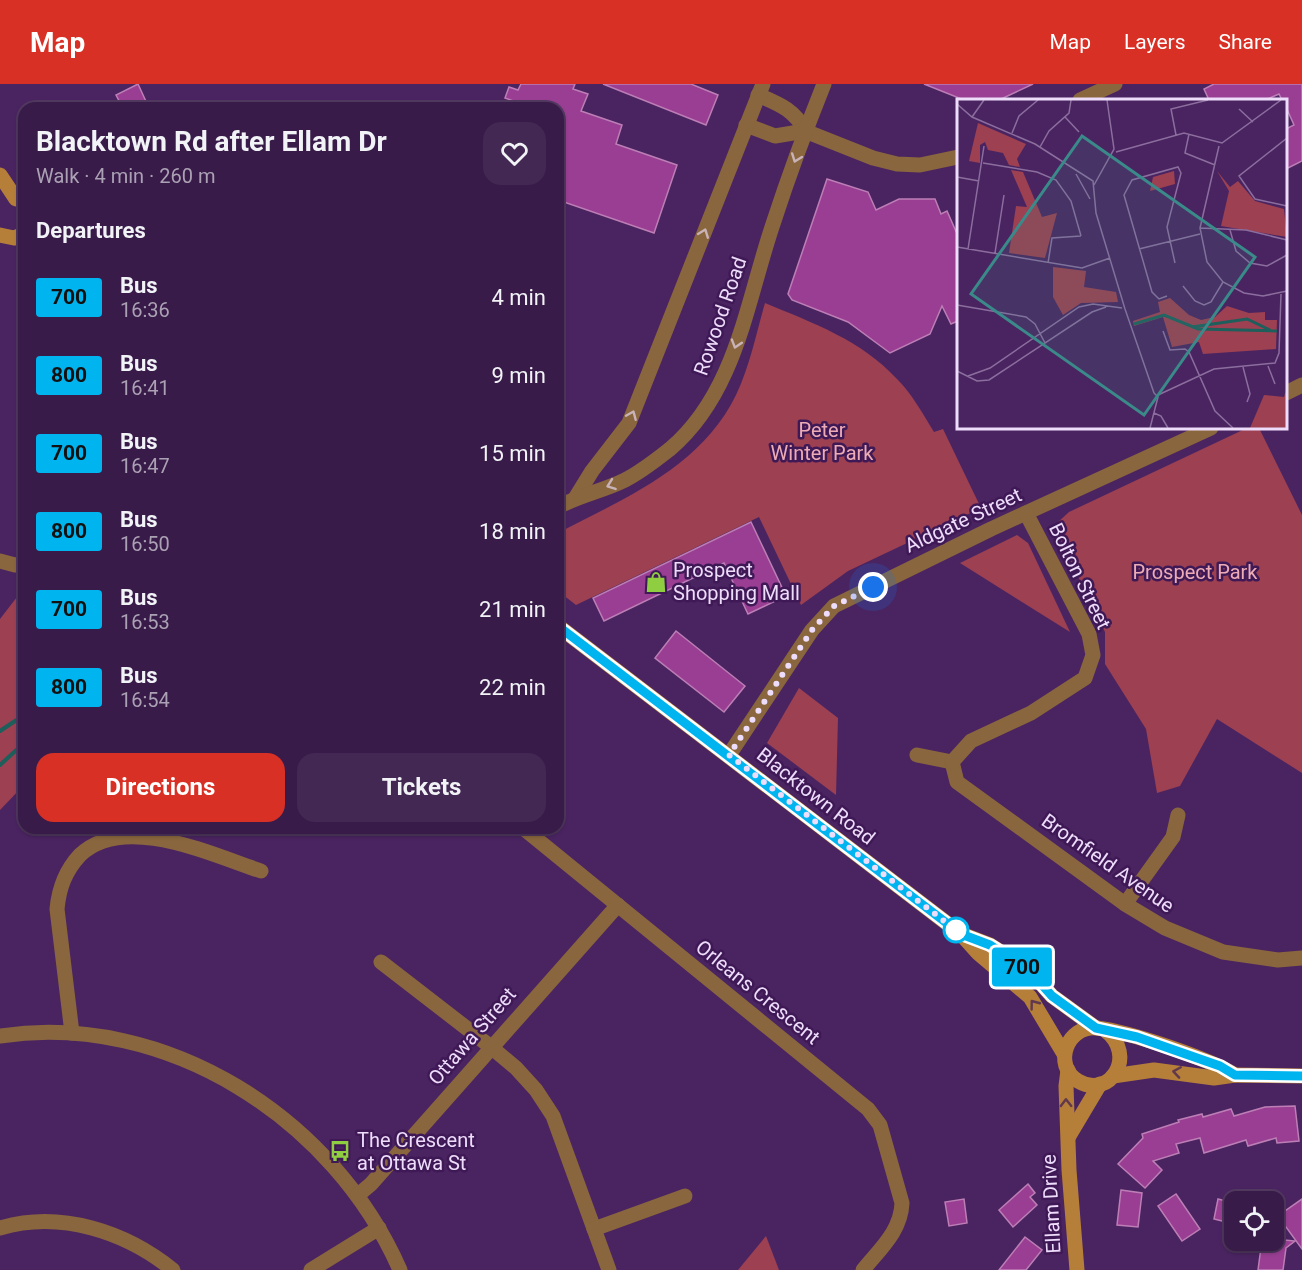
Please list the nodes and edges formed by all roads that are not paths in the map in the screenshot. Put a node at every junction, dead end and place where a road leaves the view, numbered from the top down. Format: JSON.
{"nodes":[{"id":1,"x":824,"y":84,"type":"edge"},
{"id":2,"x":1115,"y":84,"type":"edge"},
{"id":3,"x":760,"y":90,"type":"edge"},
{"id":4,"x":1082,"y":99,"type":"edge"},
{"id":5,"x":746,"y":125,"type":"junction"},
{"id":6,"x":806,"y":131,"type":"junction"},
{"id":7,"x":957,"y":157,"type":"edge"},
{"id":8,"x":0,"y":175,"type":"edge"},
{"id":9,"x":18,"y":198,"type":"edge"},
{"id":10,"x":18,"y":201,"type":"edge"},
{"id":11,"x":0,"y":203,"type":"edge"},
{"id":12,"x":0,"y":235,"type":"edge"},
{"id":13,"x":18,"y":236,"type":"edge"},
{"id":14,"x":1302,"y":385,"type":"edge"},
{"id":15,"x":1287,"y":392,"type":"edge"},
{"id":16,"x":1209,"y":429,"type":"edge"},
{"id":17,"x":576,"y":497,"type":"junction"},
{"id":18,"x":564,"y":504,"type":"edge"},
{"id":19,"x":1026,"y":513,"type":"junction"},
{"id":20,"x":0,"y":561,"type":"edge"},
{"id":21,"x":18,"y":565,"type":"edge"},
{"id":22,"x":564,"y":631,"type":"edge"},
{"id":23,"x":729,"y":755,"type":"junction"},
{"id":24,"x":917,"y":755,"type":"dead end"},
{"id":25,"x":952,"y":762,"type":"junction"},
{"id":26,"x":1178,"y":815,"type":"dead end"},
{"id":27,"x":530,"y":834,"type":"edge"},
{"id":28,"x":261,"y":871,"type":"dead end"},
{"id":29,"x":1125,"y":904,"type":"junction"},
{"id":30,"x":618,"y":905,"type":"junction"},
{"id":31,"x":961,"y":934,"type":"junction"},
{"id":32,"x":1302,"y":958,"type":"edge"},
{"id":33,"x":381,"y":962,"type":"dead end"},
{"id":34,"x":1101,"y":1029,"type":"junction"},
{"id":35,"x":72,"y":1033,"type":"junction"},
{"id":36,"x":0,"y":1036,"type":"edge"},
{"id":37,"x":491,"y":1047,"type":"junction"},
{"id":38,"x":1064,"y":1054,"type":"junction"},
{"id":39,"x":1068,"y":1070,"type":"junction"},
{"id":40,"x":1235,"y":1075,"type":"junction"},
{"id":41,"x":1302,"y":1076,"type":"edge"},
{"id":42,"x":1107,"y":1080,"type":"junction"},
{"id":43,"x":1069,"y":1136,"type":"junction"},
{"id":44,"x":358,"y":1195,"type":"junction"},
{"id":45,"x":685,"y":1196,"type":"dead end"},
{"id":46,"x":0,"y":1228,"type":"edge"},
{"id":47,"x":379,"y":1228,"type":"junction"},
{"id":48,"x":594,"y":1229,"type":"junction"},
{"id":49,"x":173,"y":1270,"type":"edge"},
{"id":50,"x":311,"y":1270,"type":"edge"},
{"id":51,"x":400,"y":1270,"type":"edge"},
{"id":52,"x":609,"y":1270,"type":"edge"},
{"id":53,"x":862,"y":1270,"type":"edge"},
{"id":54,"x":1077,"y":1270,"type":"edge"}],
"edges":[{"from":1,"to":6,"type":"street","name":"Rowood Road"},
{"from":2,"to":4,"type":"street"},
{"from":3,"to":5,"type":"street","name":"Rowood Road"},
{"from":3,"to":6,"type":"street"},
{"from":5,"to":6,"type":"street"},
{"from":17,"to":5,"type":"street","name":"Rowood Road","one_way":true},
{"from":6,"to":7,"type":"street"},
{"from":6,"to":17,"type":"street","name":"Rowood Road","one_way":true},
{"from":8,"to":9,"type":"main road"},
{"from":10,"to":11,"type":"main road"},
{"from":12,"to":13,"type":"main road"},
{"from":14,"to":15,"type":"street"},
{"from":16,"to":19,"type":"street","name":"Aldgate Street"},
{"from":17,"to":18,"type":"street","name":"Rowood Road"},
{"from":19,"to":23,"type":"street","name":"Aldgate Street"},
{"from":19,"to":25,"type":"street","name":"Bolton Street"},
{"from":20,"to":21,"type":"street"},
{"from":22,"to":23,"type":"main road","name":"Blacktown Road"},
{"from":23,"to":31,"type":"main road","name":"Blacktown Road"},
{"from":24,"to":25,"type":"street"},
{"from":25,"to":29,"type":"street","name":"Bromfield Avenue"},
{"from":26,"to":29,"type":"street"},
{"from":27,"to":30,"type":"street","name":"Orleans Crescent"},
{"from":28,"to":35,"type":"street"},
{"from":29,"to":32,"type":"street","name":"Bromfield Avenue"},
{"from":30,"to":37,"type":"street","name":"Ottawa Street"},
{"from":30,"to":53,"type":"street","name":"Orleans Crescent"},
{"from":31,"to":34,"type":"main road","name":"Blacktown Road"},
{"from":38,"to":31,"type":"main road","name":"Blacktown Road","one_way":true},
{"from":33,"to":37,"type":"street"},
{"from":34,"to":38,"type":"main road"},
{"from":34,"to":40,"type":"main road","name":"Blacktown Road"},
{"from":34,"to":42,"type":"main road"},
{"from":35,"to":36,"type":"street"},
{"from":35,"to":44,"type":"street"},
{"from":37,"to":44,"type":"street","name":"Ottawa Street"},
{"from":37,"to":48,"type":"street"},
{"from":38,"to":39,"type":"main road"},
{"from":39,"to":42,"type":"main road"},
{"from":43,"to":39,"type":"main road","name":"Ellam Drive","one_way":true},
{"from":40,"to":41,"type":"main road","name":"Blacktown Road"},
{"from":40,"to":42,"type":"main road","name":"Blacktown Road","one_way":true},
{"from":42,"to":43,"type":"main road","name":"Ellam Drive"},
{"from":43,"to":54,"type":"main road","name":"Ellam Drive"},
{"from":44,"to":47,"type":"street"},
{"from":45,"to":48,"type":"street"},
{"from":46,"to":49,"type":"street"},
{"from":47,"to":50,"type":"street"},
{"from":47,"to":51,"type":"street"},
{"from":48,"to":52,"type":"street"}]}
